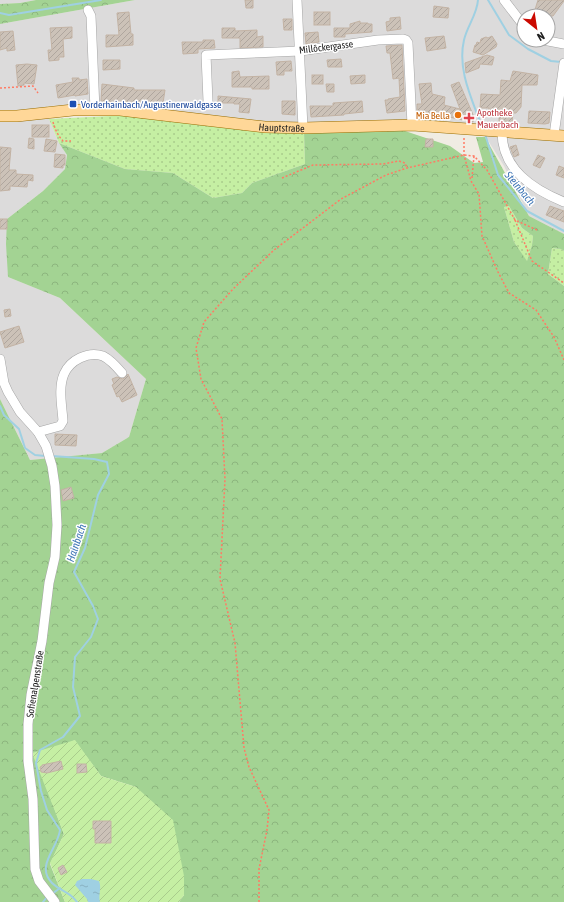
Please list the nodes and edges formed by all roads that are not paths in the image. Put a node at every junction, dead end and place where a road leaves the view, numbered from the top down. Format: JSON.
{"nodes":[{"id":1,"x":297,"y":0,"type":"edge"},
{"id":2,"x":504,"y":0,"type":"edge"},
{"id":3,"x":88,"y":10,"type":"dead end"},
{"id":4,"x":516,"y":16,"type":"edge"},
{"id":5,"x":300,"y":51,"type":"junction"},
{"id":6,"x":563,"y":66,"type":"edge"},
{"id":7,"x":208,"y":102,"type":"dead end"},
{"id":8,"x":95,"y":110,"type":"junction"},
{"id":9,"x":0,"y":116,"type":"edge"},
{"id":10,"x":412,"y":125,"type":"junction"},
{"id":11,"x":303,"y":128,"type":"junction"},
{"id":12,"x":496,"y":131,"type":"junction"},
{"id":13,"x":559,"y":135,"type":"edge"},
{"id":14,"x":564,"y":202,"type":"edge"},
{"id":15,"x":0,"y":359,"type":"edge"},
{"id":16,"x":122,"y":373,"type":"dead end"},
{"id":17,"x":38,"y":432,"type":"junction"},
{"id":18,"x":54,"y":900,"type":"edge"}],
"edges":[{"from":1,"to":5,"type":"street"},
{"from":2,"to":4,"type":"street"},
{"from":3,"to":8,"type":"street"},
{"from":5,"to":7,"type":"street","name":"Millöckergasse"},
{"from":5,"to":10,"type":"street","name":"Millöckergasse"},
{"from":5,"to":11,"type":"street"},
{"from":6,"to":13,"type":"street"},
{"from":8,"to":9,"type":"main road","name":"Hauptstraße"},
{"from":8,"to":11,"type":"main road","name":"Hauptstraße"},
{"from":10,"to":11,"type":"main road","name":"Hauptstraße"},
{"from":10,"to":12,"type":"main road","name":"Hauptstraße"},
{"from":12,"to":13,"type":"main road","name":"Hauptstraße"},
{"from":12,"to":14,"type":"street"},
{"from":15,"to":17,"type":"street"},
{"from":16,"to":17,"type":"street"},
{"from":17,"to":18,"type":"street","name":"Sofienalpenstraße"}]}
